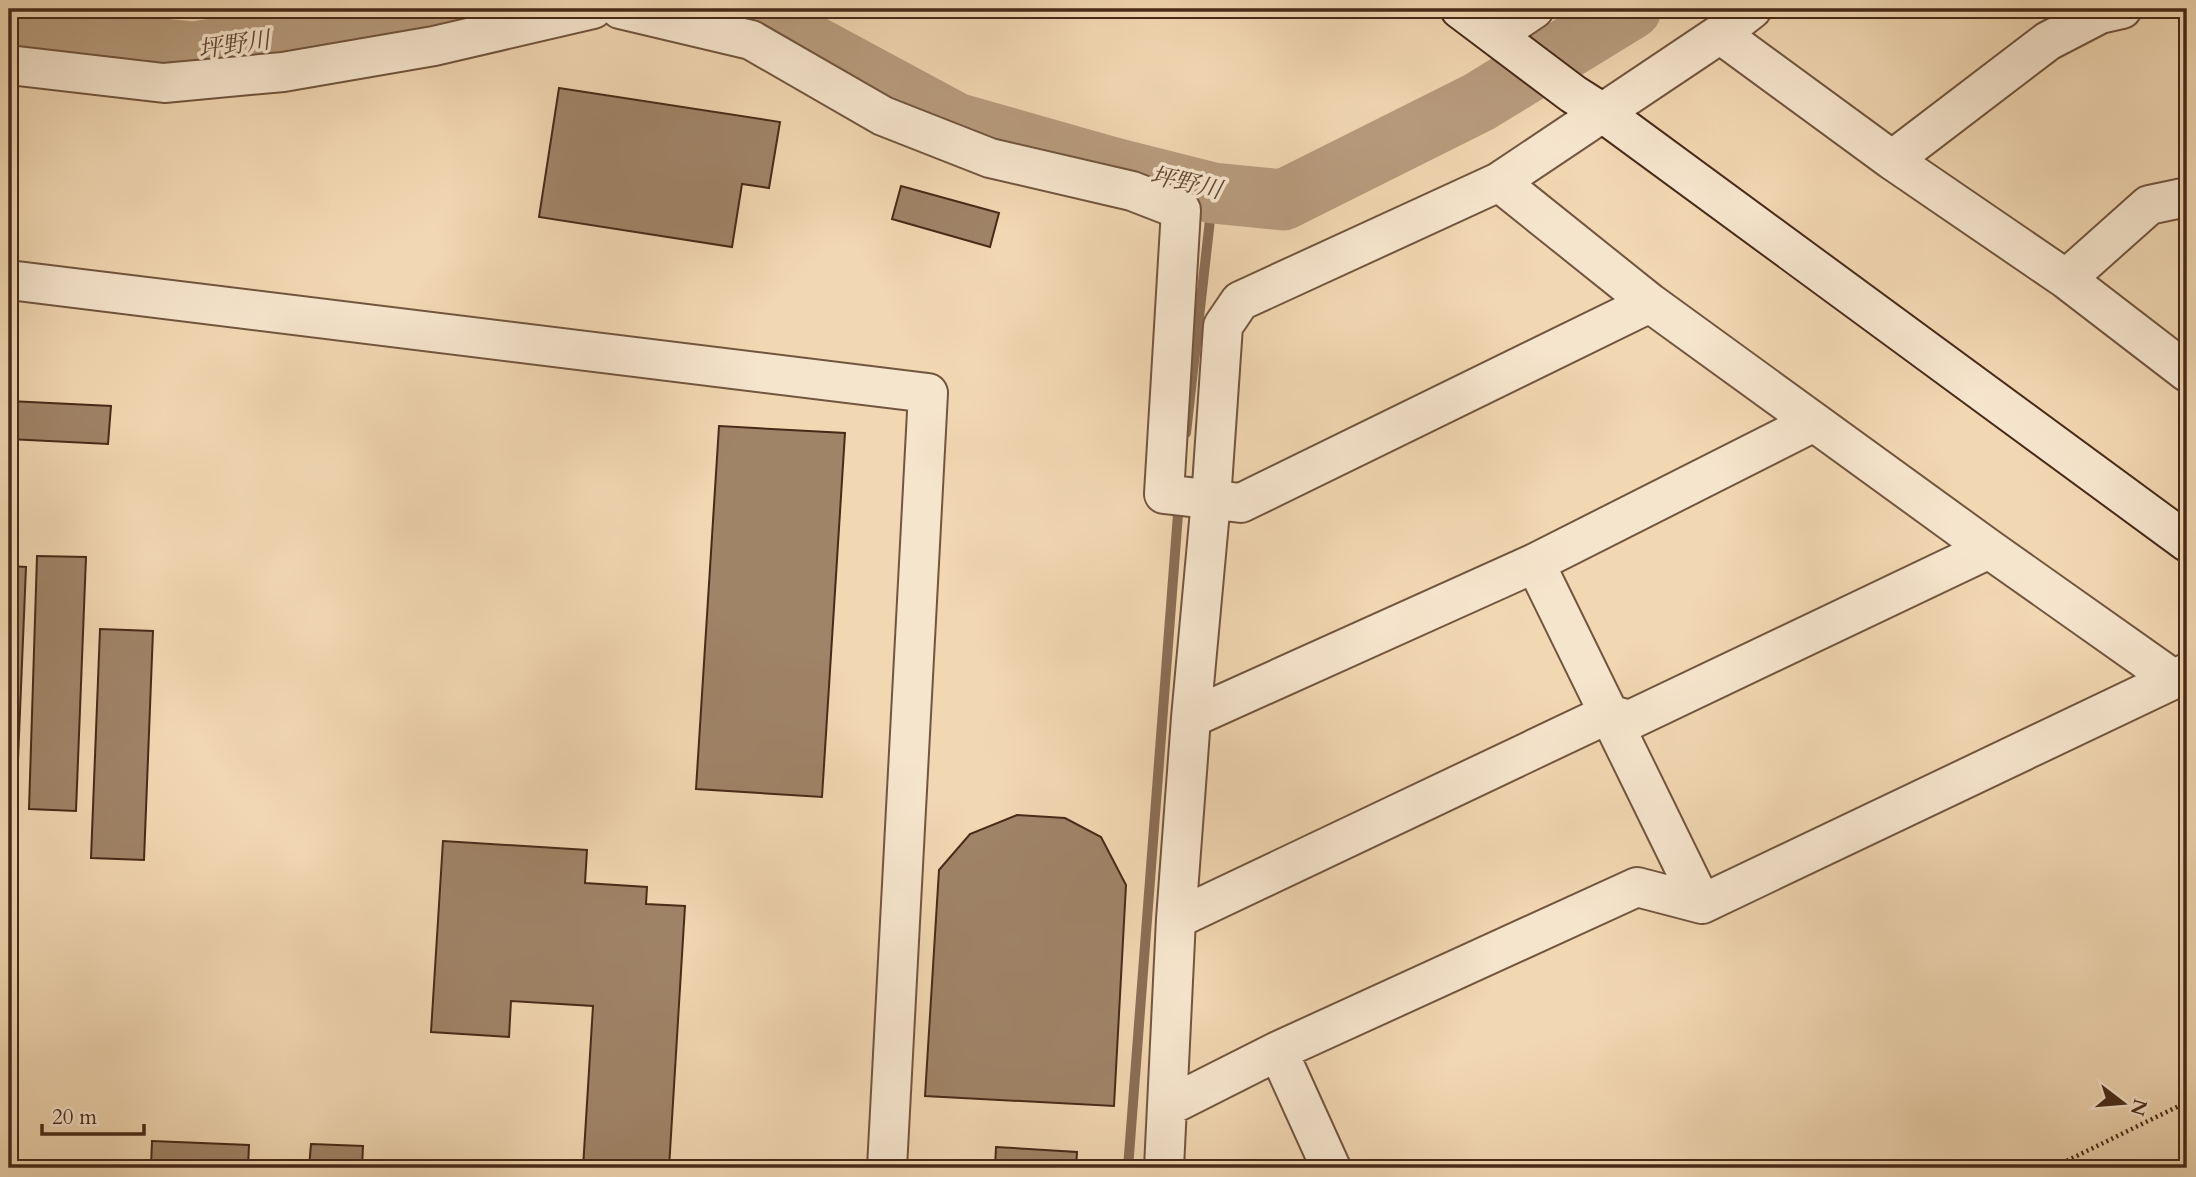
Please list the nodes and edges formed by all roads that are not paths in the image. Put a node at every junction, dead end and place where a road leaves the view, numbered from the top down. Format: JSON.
{"nodes":[{"id":1,"x":593,"y":9,"type":"edge"},
{"id":2,"x":620,"y":9,"type":"edge"},
{"id":3,"x":1460,"y":9,"type":"edge"},
{"id":4,"x":1534,"y":9,"type":"edge"},
{"id":5,"x":1752,"y":9,"type":"edge"},
{"id":6,"x":2122,"y":9,"type":"edge"},
{"id":7,"x":1720,"y":34,"type":"junction"},
{"id":8,"x":1507,"y":43,"type":"junction"},
{"id":9,"x":9,"y":65,"type":"edge"},
{"id":10,"x":1588,"y":104,"type":"junction"},
{"id":11,"x":1892,"y":160,"type":"junction"},
{"id":12,"x":1499,"y":182,"type":"junction"},
{"id":13,"x":2187,"y":197,"type":"edge"},
{"id":14,"x":2066,"y":279,"type":"junction"},
{"id":15,"x":9,"y":280,"type":"edge"},
{"id":16,"x":1650,"y":303,"type":"junction"},
{"id":17,"x":2187,"y":372,"type":"edge"},
{"id":18,"x":1814,"y":422,"type":"junction"},
{"id":19,"x":1212,"y":500,"type":"junction"},
{"id":20,"x":2187,"y":542,"type":"edge"},
{"id":21,"x":1989,"y":550,"type":"junction"},
{"id":22,"x":1535,"y":563,"type":"junction"},
{"id":23,"x":2180,"y":676,"type":"edge"},
{"id":24,"x":1608,"y":714,"type":"junction"},
{"id":25,"x":1191,"y":718,"type":"junction"},
{"id":26,"x":1702,"y":904,"type":"junction"},
{"id":27,"x":1176,"y":919,"type":"junction"},
{"id":28,"x":1278,"y":1051,"type":"junction"},
{"id":29,"x":1167,"y":1107,"type":"junction"},
{"id":30,"x":887,"y":1168,"type":"edge"},
{"id":31,"x":1164,"y":1168,"type":"edge"},
{"id":32,"x":1332,"y":1168,"type":"edge"}],
"edges":[{"from":1,"to":9,"type":"street"},
{"from":2,"to":19,"type":"street"},
{"from":3,"to":8,"type":"street"},
{"from":4,"to":8,"type":"street"},
{"from":5,"to":7,"type":"street"},
{"from":6,"to":11,"type":"street"},
{"from":7,"to":10,"type":"street"},
{"from":7,"to":11,"type":"street"},
{"from":8,"to":10,"type":"street"},
{"from":10,"to":12,"type":"street"},
{"from":10,"to":20,"type":"street"},
{"from":11,"to":14,"type":"street"},
{"from":12,"to":16,"type":"street"},
{"from":12,"to":19,"type":"street"},
{"from":13,"to":14,"type":"street"},
{"from":14,"to":17,"type":"street"},
{"from":15,"to":30,"type":"street"},
{"from":16,"to":18,"type":"street"},
{"from":16,"to":19,"type":"street"},
{"from":18,"to":21,"type":"street"},
{"from":18,"to":22,"type":"street"},
{"from":19,"to":25,"type":"street"},
{"from":21,"to":23,"type":"street"},
{"from":21,"to":24,"type":"street"},
{"from":22,"to":24,"type":"street"},
{"from":22,"to":25,"type":"street"},
{"from":23,"to":26,"type":"street"},
{"from":24,"to":26,"type":"street"},
{"from":24,"to":27,"type":"street"},
{"from":25,"to":27,"type":"street"},
{"from":26,"to":28,"type":"street"},
{"from":27,"to":29,"type":"street"},
{"from":28,"to":29,"type":"street"},
{"from":28,"to":32,"type":"street"},
{"from":29,"to":31,"type":"street"}]}
